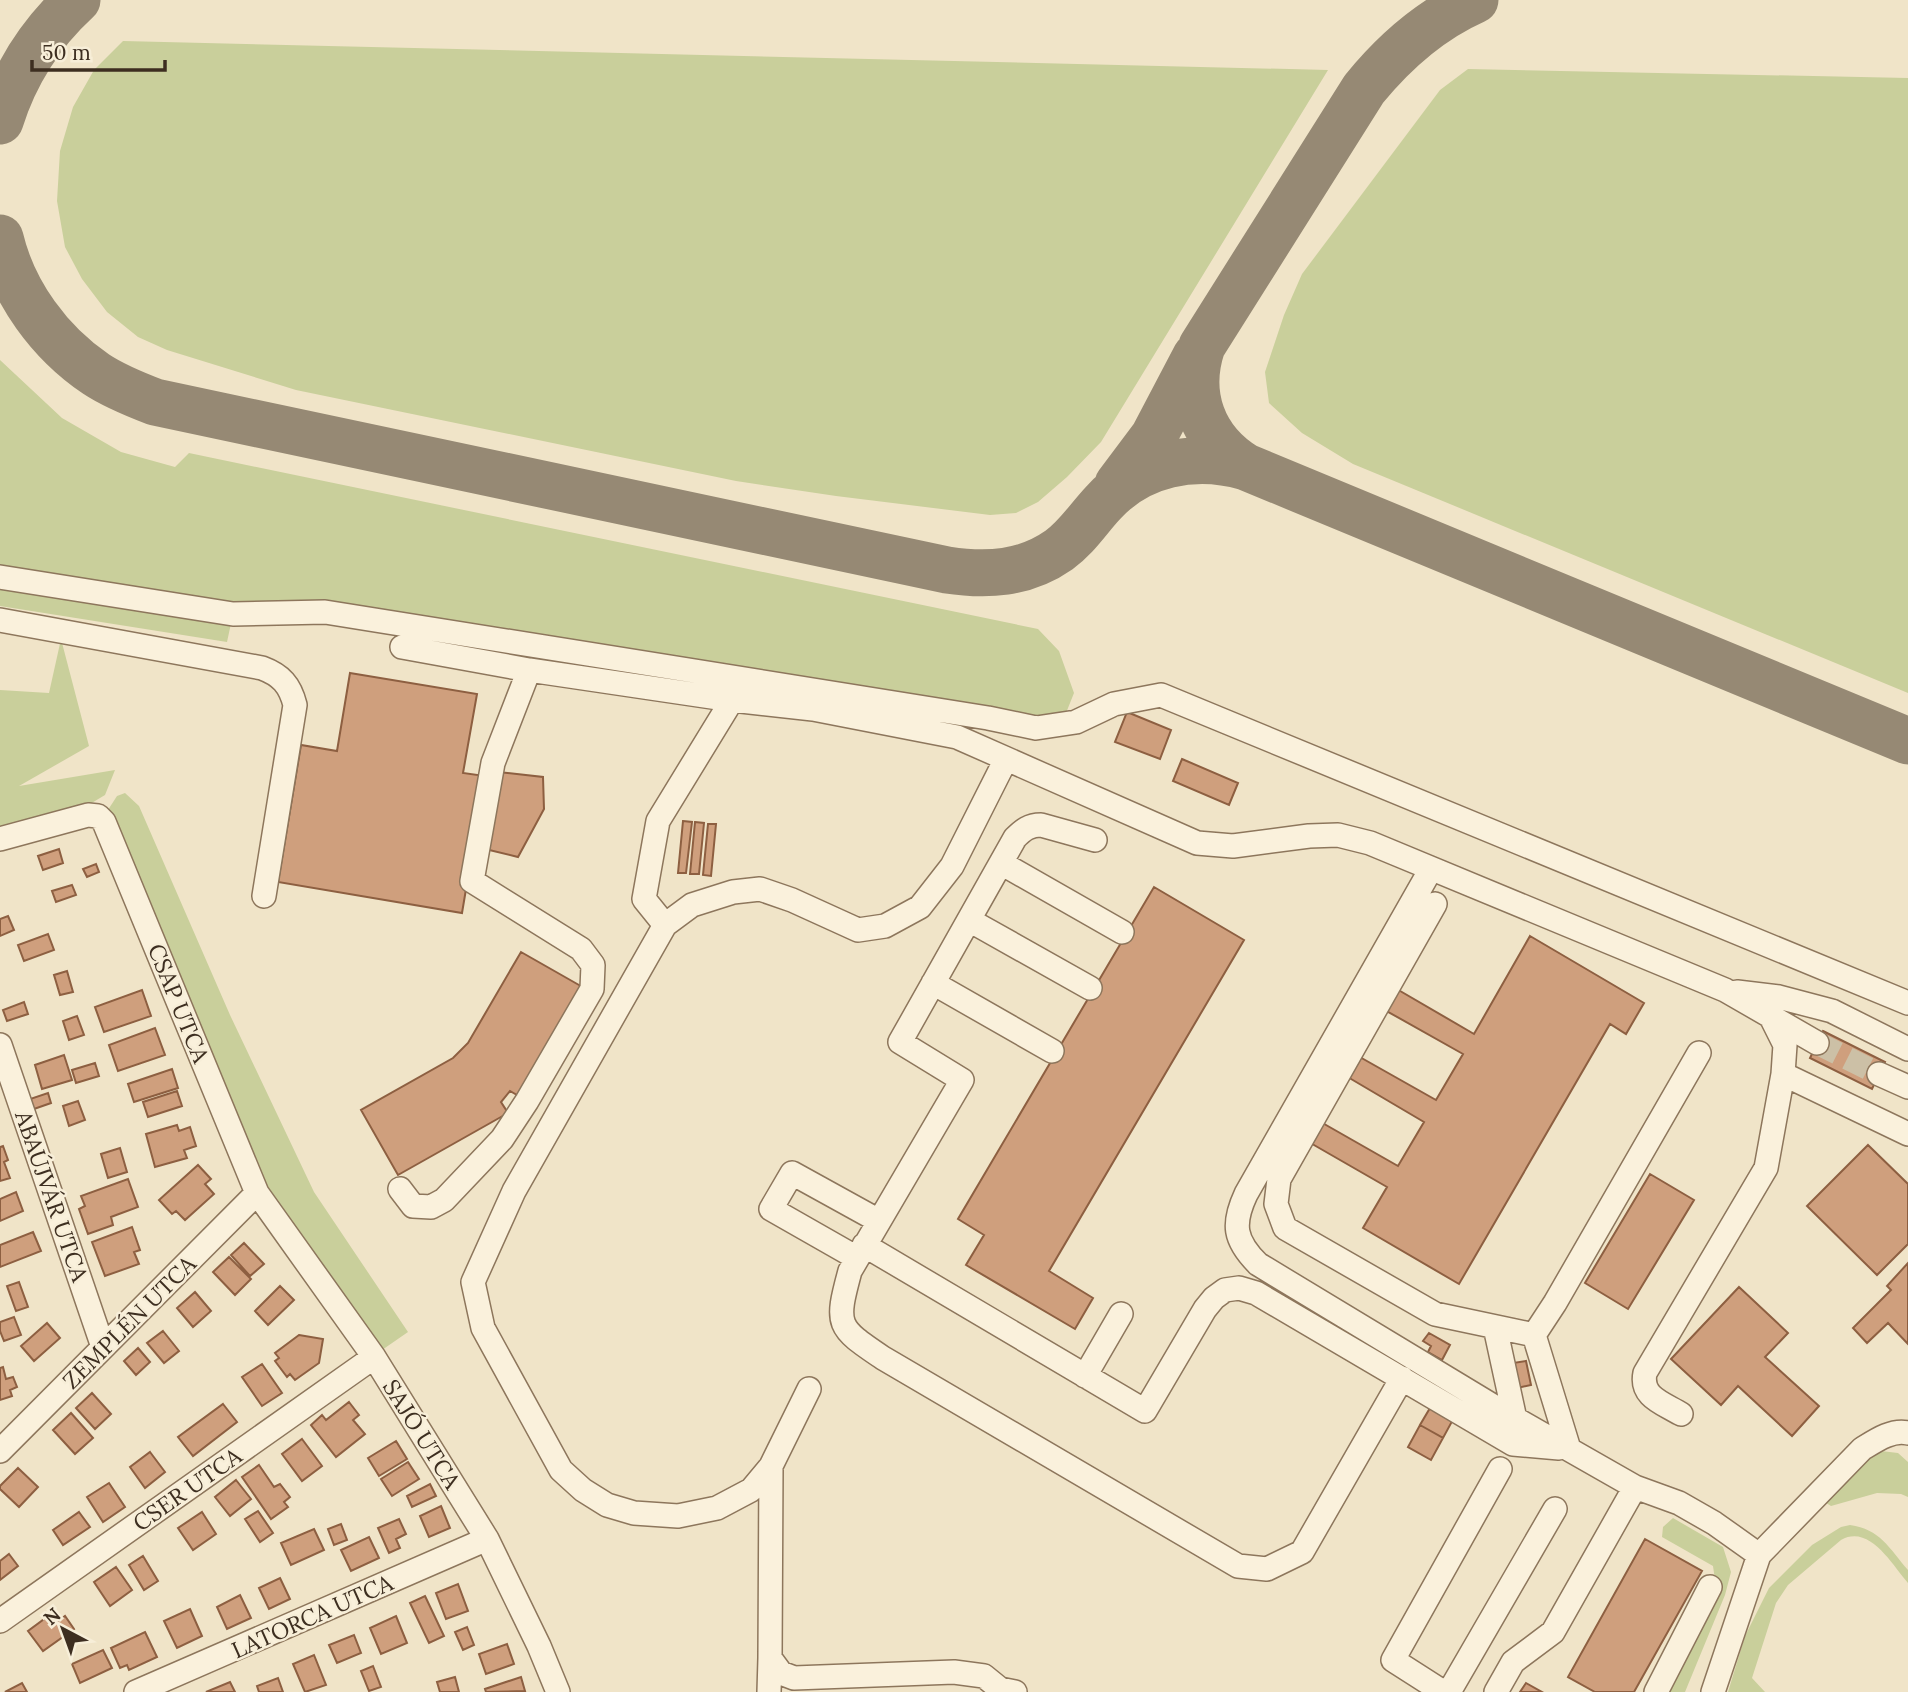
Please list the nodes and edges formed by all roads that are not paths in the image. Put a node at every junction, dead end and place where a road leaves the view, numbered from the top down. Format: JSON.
{"nodes":[{"id":1,"x":0,"y":577,"type":"edge"},
{"id":2,"x":0,"y":620,"type":"edge"},
{"id":3,"x":402,"y":648,"type":"dead end"},
{"id":4,"x":529,"y":670,"type":"junction"},
{"id":5,"x":732,"y":700,"type":"junction"},
{"id":6,"x":1006,"y":759,"type":"junction"},
{"id":7,"x":0,"y":839,"type":"edge"},
{"id":8,"x":1095,"y":840,"type":"dead end"},
{"id":9,"x":1001,"y":863,"type":"junction"},
{"id":10,"x":1431,"y":869,"type":"junction"},
{"id":11,"x":264,"y":896,"type":"dead end"},
{"id":12,"x":1435,"y":904,"type":"dead end"},
{"id":13,"x":969,"y":920,"type":"junction"},
{"id":14,"x":664,"y":925,"type":"junction"},
{"id":15,"x":1122,"y":932,"type":"dead end"},
{"id":16,"x":933,"y":983,"type":"junction"},
{"id":17,"x":1090,"y":988,"type":"dead end"},
{"id":18,"x":1725,"y":990,"type":"junction"},
{"id":19,"x":1908,"y":1003,"type":"edge"},
{"id":20,"x":1771,"y":1017,"type":"junction"},
{"id":21,"x":1817,"y":1043,"type":"tunnel mouth"},
{"id":22,"x":0,"y":1045,"type":"edge"},
{"id":23,"x":1052,"y":1051,"type":"dead end"},
{"id":24,"x":1907,"y":1051,"type":"edge"},
{"id":25,"x":1699,"y":1053,"type":"dead end"},
{"id":26,"x":1783,"y":1074,"type":"junction"},
{"id":27,"x":1879,"y":1074,"type":"tunnel mouth"},
{"id":28,"x":1908,"y":1087,"type":"edge"},
{"id":29,"x":1908,"y":1133,"type":"edge"},
{"id":30,"x":400,"y":1189,"type":"dead end"},
{"id":31,"x":257,"y":1193,"type":"junction"},
{"id":32,"x":879,"y":1221,"type":"junction"},
{"id":33,"x":861,"y":1252,"type":"junction"},
{"id":34,"x":1121,"y":1314,"type":"dead end"},
{"id":35,"x":1495,"y":1327,"type":"junction"},
{"id":36,"x":1534,"y":1335,"type":"junction"},
{"id":37,"x":103,"y":1347,"type":"junction"},
{"id":38,"x":374,"y":1357,"type":"junction"},
{"id":39,"x":1085,"y":1376,"type":"junction"},
{"id":40,"x":1402,"y":1378,"type":"junction"},
{"id":41,"x":809,"y":1389,"type":"dead end"},
{"id":42,"x":1681,"y":1414,"type":"dead end"},
{"id":43,"x":1515,"y":1419,"type":"junction"},
{"id":44,"x":1906,"y":1426,"type":"edge"},
{"id":45,"x":1569,"y":1449,"type":"junction"},
{"id":46,"x":0,"y":1451,"type":"edge"},
{"id":47,"x":771,"y":1466,"type":"junction"},
{"id":48,"x":1500,"y":1469,"type":"dead end"},
{"id":49,"x":1634,"y":1487,"type":"junction"},
{"id":50,"x":1555,"y":1509,"type":"dead end"},
{"id":51,"x":487,"y":1539,"type":"junction"},
{"id":52,"x":1759,"y":1555,"type":"junction"},
{"id":53,"x":1710,"y":1587,"type":"dead end"},
{"id":54,"x":0,"y":1620,"type":"edge"},
{"id":55,"x":770,"y":1658,"type":"junction"},
{"id":56,"x":136,"y":1692,"type":"edge"},
{"id":57,"x":558,"y":1692,"type":"edge"},
{"id":58,"x":769,"y":1692,"type":"edge"},
{"id":59,"x":1015,"y":1692,"type":"edge"},
{"id":60,"x":1446,"y":1692,"type":"edge"},
{"id":61,"x":1496,"y":1692,"type":"edge"},
{"id":62,"x":1656,"y":1692,"type":"edge"},
{"id":63,"x":1713,"y":1692,"type":"edge"}],
"edges":[{"from":1,"to":19,"type":"street"},
{"from":2,"to":11,"type":"street"},
{"from":3,"to":4,"type":"street"},
{"from":4,"to":5,"type":"street"},
{"from":4,"to":30,"type":"street"},
{"from":5,"to":6,"type":"street"},
{"from":5,"to":14,"type":"street"},
{"from":6,"to":10,"type":"street"},
{"from":6,"to":14,"type":"street"},
{"from":7,"to":31,"type":"street","name":"CSAP UTCA"},
{"from":8,"to":9,"type":"street"},
{"from":9,"to":13,"type":"street"},
{"from":9,"to":15,"type":"street"},
{"from":10,"to":18,"type":"street"},
{"from":10,"to":43,"type":"street"},
{"from":12,"to":35,"type":"street"},
{"from":13,"to":16,"type":"street"},
{"from":13,"to":17,"type":"street"},
{"from":14,"to":47,"type":"street"},
{"from":16,"to":23,"type":"street"},
{"from":16,"to":32,"type":"street"},
{"from":18,"to":20,"type":"street"},
{"from":18,"to":24,"type":"street"},
{"from":20,"to":21,"type":"street"},
{"from":20,"to":26,"type":"street"},
{"from":22,"to":37,"type":"street","name":"ABAÚJVÁR UTCA"},
{"from":25,"to":36,"type":"street"},
{"from":26,"to":29,"type":"street"},
{"from":26,"to":42,"type":"street"},
{"from":27,"to":28,"type":"street"},
{"from":31,"to":37,"type":"street","name":"ZEMPLÉN UTCA"},
{"from":31,"to":38,"type":"street","name":"SAJÓ UTCA"},
{"from":32,"to":33,"type":"street"},
{"from":32,"to":33,"type":"street"},
{"from":33,"to":39,"type":"street"},
{"from":33,"to":40,"type":"street"},
{"from":34,"to":39,"type":"street"},
{"from":35,"to":36,"type":"street"},
{"from":35,"to":43,"type":"street"},
{"from":36,"to":45,"type":"street"},
{"from":37,"to":46,"type":"street","name":"ZEMPLÉN UTCA"},
{"from":38,"to":51,"type":"street","name":"SAJÓ UTCA"},
{"from":38,"to":54,"type":"street","name":"CSER UTCA"},
{"from":39,"to":40,"type":"street"},
{"from":40,"to":45,"type":"street"},
{"from":41,"to":47,"type":"street"},
{"from":43,"to":45,"type":"street"},
{"from":44,"to":52,"type":"street"},
{"from":45,"to":49,"type":"street"},
{"from":47,"to":55,"type":"street"},
{"from":48,"to":60,"type":"street"},
{"from":49,"to":52,"type":"street"},
{"from":49,"to":61,"type":"street"},
{"from":50,"to":60,"type":"street"},
{"from":51,"to":56,"type":"street","name":"LATORCA UTCA"},
{"from":51,"to":57,"type":"street","name":"SAJÓ UTCA"},
{"from":52,"to":63,"type":"street"},
{"from":53,"to":62,"type":"street"},
{"from":55,"to":58,"type":"street"},
{"from":55,"to":59,"type":"street"}]}
